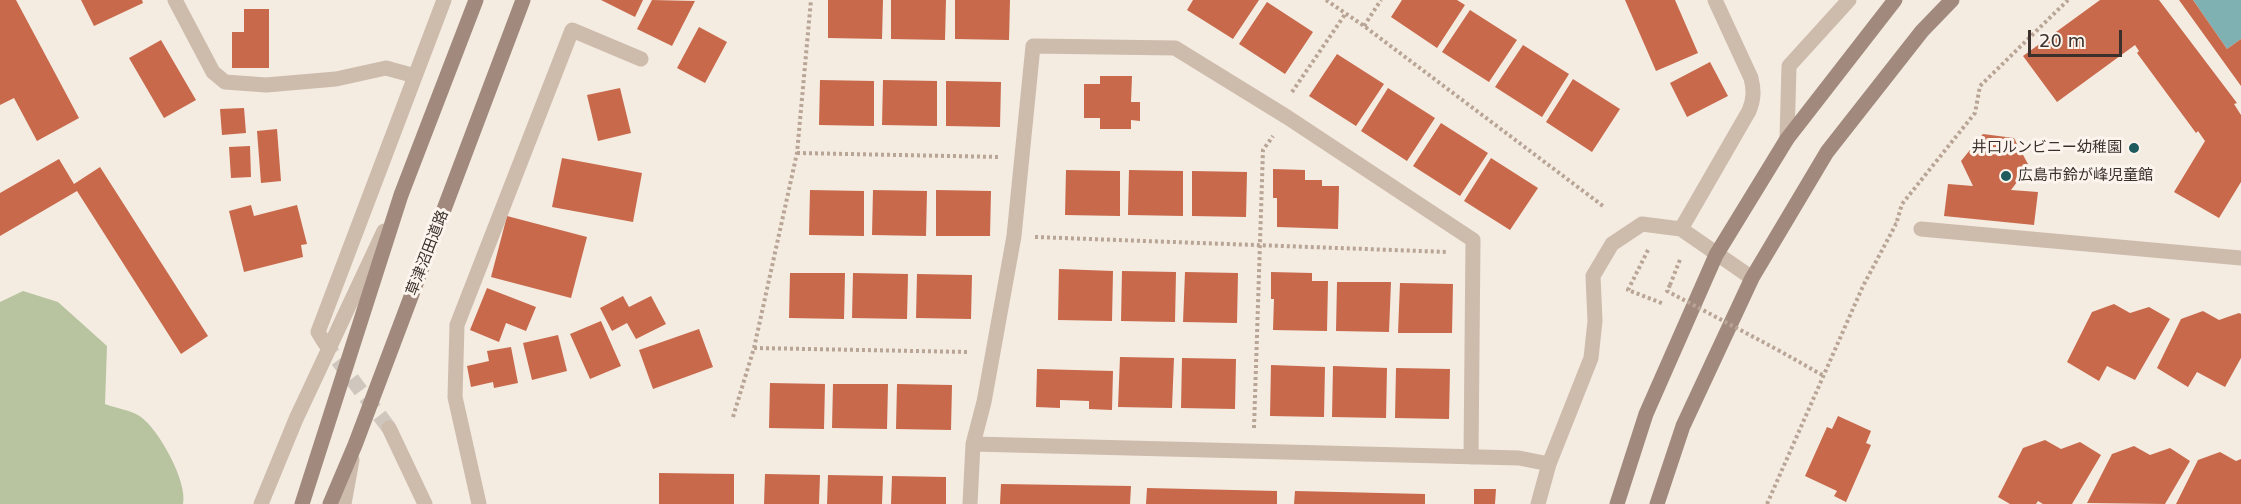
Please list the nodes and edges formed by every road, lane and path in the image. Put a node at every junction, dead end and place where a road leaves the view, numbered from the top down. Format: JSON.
{"nodes":[{"id":1,"x":175,"y":0,"type":"edge"},
{"id":2,"x":444,"y":0,"type":"edge"},
{"id":3,"x":476,"y":0,"type":"edge"},
{"id":4,"x":523,"y":0,"type":"edge"},
{"id":5,"x":811,"y":0,"type":"edge"},
{"id":6,"x":1326,"y":0,"type":"edge"},
{"id":7,"x":1381,"y":0,"type":"edge"},
{"id":8,"x":1715,"y":0,"type":"edge"},
{"id":9,"x":1849,"y":0,"type":"edge"},
{"id":10,"x":1895,"y":0,"type":"edge"},
{"id":11,"x":1952,"y":0,"type":"edge"},
{"id":12,"x":2068,"y":0,"type":"edge"},
{"id":13,"x":1346,"y":13,"type":"junction"},
{"id":14,"x":1364,"y":26,"type":"junction"},
{"id":15,"x":641,"y":59,"type":"dead end"},
{"id":16,"x":415,"y":76,"type":"junction"},
{"id":17,"x":1283,"y":114,"type":"junction"},
{"id":18,"x":1787,"y":139,"type":"junction"},
{"id":19,"x":797,"y":153,"type":"junction"},
{"id":20,"x":1022,"y":158,"type":"junction"},
{"id":21,"x":401,"y":195,"type":"junction"},
{"id":22,"x":1603,"y":206,"type":"dead end"},
{"id":23,"x":1896,"y":224,"type":"junction"},
{"id":24,"x":1681,"y":229,"type":"junction"},
{"id":25,"x":1921,"y":229,"type":"joint"},
{"id":26,"x":1014,"y":236,"type":"junction"},
{"id":27,"x":1651,"y":243,"type":"dead end"},
{"id":28,"x":1260,"y":245,"type":"junction"},
{"id":29,"x":1473,"y":253,"type":"junction"},
{"id":30,"x":1672,"y":253,"type":"dead end"},
{"id":31,"x":1716,"y":255,"type":"junction"},
{"id":32,"x":2241,"y":258,"type":"edge"},
{"id":33,"x":1752,"y":278,"type":"junction"},
{"id":34,"x":1664,"y":304,"type":"dead end"},
{"id":35,"x":324,"y":342,"type":"tunnel mouth"},
{"id":36,"x":754,"y":348,"type":"junction"},
{"id":37,"x":992,"y":352,"type":"junction"},
{"id":38,"x":1824,"y":376,"type":"junction"},
{"id":39,"x":733,"y":417,"type":"dead end"},
{"id":40,"x":389,"y":428,"type":"tunnel mouth"},
{"id":41,"x":973,"y":444,"type":"junction"},
{"id":42,"x":355,"y":445,"type":"junction"},
{"id":43,"x":1254,"y":450,"type":"junction"},
{"id":44,"x":1471,"y":457,"type":"junction"},
{"id":45,"x":1550,"y":464,"type":"junction"},
{"id":46,"x":261,"y":504,"type":"edge"},
{"id":47,"x":302,"y":504,"type":"edge"},
{"id":48,"x":330,"y":504,"type":"edge"},
{"id":49,"x":344,"y":504,"type":"edge"},
{"id":50,"x":425,"y":504,"type":"edge"},
{"id":51,"x":479,"y":504,"type":"edge"},
{"id":52,"x":970,"y":504,"type":"edge"},
{"id":53,"x":1538,"y":504,"type":"edge"},
{"id":54,"x":1617,"y":504,"type":"edge"},
{"id":55,"x":1657,"y":504,"type":"edge"},
{"id":56,"x":1767,"y":504,"type":"edge"}],
"edges":[{"from":1,"to":16,"type":"street"},
{"from":2,"to":16,"type":"street"},
{"from":3,"to":21,"type":"street"},
{"from":4,"to":42,"type":"street","name":"草津沼田道路"},
{"from":5,"to":19,"type":"path"},
{"from":6,"to":13,"type":"path"},
{"from":7,"to":14,"type":"path"},
{"from":8,"to":24,"type":"street"},
{"from":9,"to":18,"type":"street"},
{"from":10,"to":18,"type":"street"},
{"from":11,"to":33,"type":"street"},
{"from":12,"to":23,"type":"path"},
{"from":13,"to":14,"type":"path"},
{"from":13,"to":17,"type":"path"},
{"from":14,"to":22,"type":"path"},
{"from":15,"to":51,"type":"street"},
{"from":16,"to":35,"type":"street"},
{"from":17,"to":20,"type":"street"},
{"from":17,"to":28,"type":"path"},
{"from":17,"to":29,"type":"street"},
{"from":18,"to":31,"type":"street"},
{"from":19,"to":20,"type":"path"},
{"from":19,"to":36,"type":"path"},
{"from":20,"to":26,"type":"street"},
{"from":21,"to":46,"type":"street"},
{"from":21,"to":47,"type":"street"},
{"from":23,"to":25,"type":"path"},
{"from":23,"to":38,"type":"path"},
{"from":24,"to":31,"type":"street"},
{"from":24,"to":45,"type":"street"},
{"from":25,"to":32,"type":"street"},
{"from":26,"to":28,"type":"path"},
{"from":26,"to":37,"type":"street"},
{"from":27,"to":34,"type":"path"},
{"from":28,"to":29,"type":"path"},
{"from":28,"to":43,"type":"path"},
{"from":29,"to":44,"type":"street"},
{"from":30,"to":38,"type":"path","bridge":true},
{"from":31,"to":33,"type":"street"},
{"from":31,"to":54,"type":"street"},
{"from":33,"to":55,"type":"street"},
{"from":36,"to":37,"type":"path"},
{"from":36,"to":39,"type":"path"},
{"from":37,"to":41,"type":"street"},
{"from":38,"to":56,"type":"path"},
{"from":40,"to":50,"type":"street"},
{"from":41,"to":43,"type":"street"},
{"from":41,"to":52,"type":"street"},
{"from":42,"to":48,"type":"street","name":"草津沼田道路"},
{"from":42,"to":49,"type":"street"},
{"from":43,"to":44,"type":"street"},
{"from":44,"to":45,"type":"street"},
{"from":45,"to":53,"type":"street"}]}
